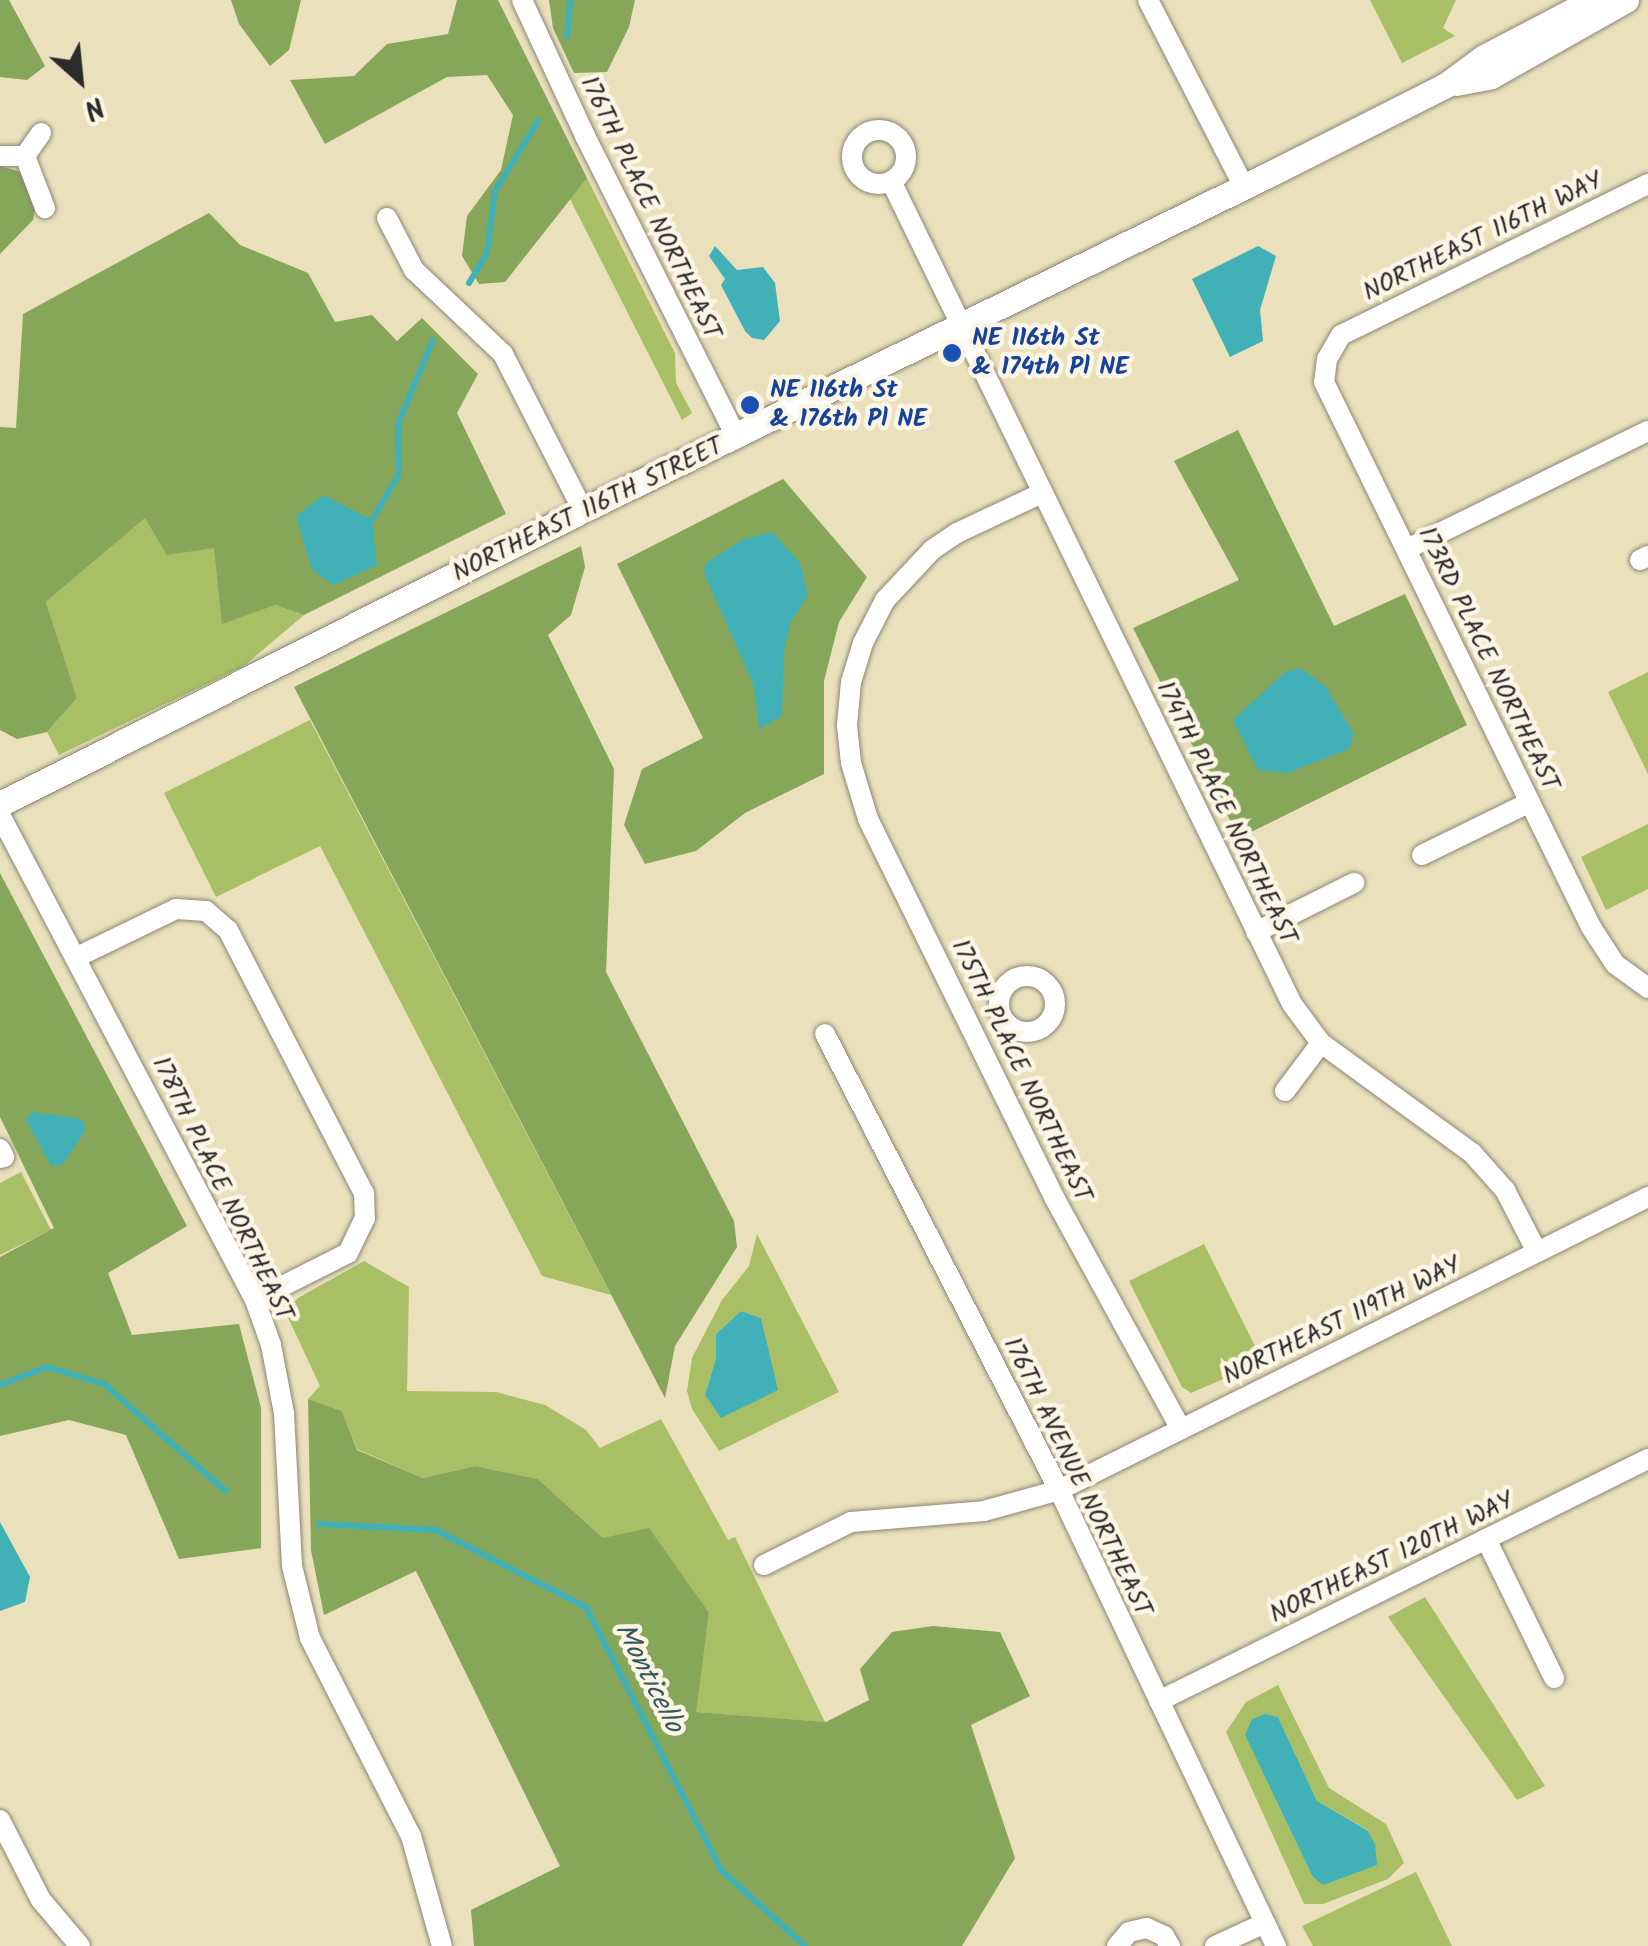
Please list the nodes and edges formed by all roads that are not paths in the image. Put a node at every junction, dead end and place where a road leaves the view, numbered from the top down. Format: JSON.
{"nodes":[{"id":1,"x":522,"y":0,"type":"edge"},
{"id":2,"x":1148,"y":0,"type":"edge"},
{"id":3,"x":1593,"y":0,"type":"edge"},
{"id":4,"x":1626,"y":0,"type":"edge"},
{"id":5,"x":1446,"y":84,"type":"junction"},
{"id":6,"x":41,"y":132,"type":"dead end"},
{"id":7,"x":0,"y":156,"type":"edge"},
{"id":8,"x":25,"y":156,"type":"junction"},
{"id":9,"x":891,"y":182,"type":"dead end"},
{"id":10,"x":1648,"y":184,"type":"edge"},
{"id":11,"x":1244,"y":187,"type":"junction"},
{"id":12,"x":44,"y":208,"type":"dead end"},
{"id":13,"x":387,"y":218,"type":"dead end"},
{"id":14,"x":962,"y":324,"type":"junction"},
{"id":15,"x":1341,"y":336,"type":"joint"},
{"id":16,"x":1648,"y":431,"type":"edge"},
{"id":17,"x":736,"y":436,"type":"junction"},
{"id":18,"x":1042,"y":492,"type":"junction"},
{"id":19,"x":583,"y":510,"type":"junction"},
{"id":20,"x":1407,"y":549,"type":"junction"},
{"id":21,"x":1530,"y":802,"type":"junction"},
{"id":22,"x":0,"y":804,"type":"edge"},
{"id":23,"x":0,"y":815,"type":"edge"},
{"id":24,"x":1422,"y":855,"type":"dead end"},
{"id":25,"x":1354,"y":883,"type":"dead end"},
{"id":26,"x":1256,"y":932,"type":"junction"},
{"id":27,"x":77,"y":957,"type":"junction"},
{"id":28,"x":1648,"y":988,"type":"edge"},
{"id":29,"x":1001,"y":1014,"type":"dead end"},
{"id":30,"x":971,"y":1027,"type":"junction"},
{"id":31,"x":824,"y":1034,"type":"dead end"},
{"id":32,"x":1321,"y":1043,"type":"junction"},
{"id":33,"x":1285,"y":1091,"type":"dead end"},
{"id":34,"x":0,"y":1149,"type":"edge"},
{"id":35,"x":0,"y":1158,"type":"edge"},
{"id":36,"x":1648,"y":1197,"type":"edge"},
{"id":37,"x":1537,"y":1252,"type":"junction"},
{"id":38,"x":255,"y":1300,"type":"junction"},
{"id":39,"x":1180,"y":1429,"type":"junction"},
{"id":40,"x":1648,"y":1458,"type":"edge"},
{"id":41,"x":1059,"y":1490,"type":"junction"},
{"id":42,"x":1486,"y":1539,"type":"junction"},
{"id":43,"x":764,"y":1566,"type":"dead end"},
{"id":44,"x":1554,"y":1678,"type":"dead end"},
{"id":45,"x":1159,"y":1701,"type":"junction"},
{"id":46,"x":0,"y":1820,"type":"edge"},
{"id":47,"x":1265,"y":1924,"type":"junction"},
{"id":48,"x":80,"y":1946,"type":"edge"},
{"id":49,"x":442,"y":1946,"type":"edge"},
{"id":50,"x":1117,"y":1946,"type":"edge"},
{"id":51,"x":1170,"y":1946,"type":"edge"},
{"id":52,"x":1216,"y":1946,"type":"edge"},
{"id":53,"x":1276,"y":1946,"type":"edge"}],
"edges":[{"from":1,"to":17,"type":"street","name":"176TH PLACE NORTHEAST"},
{"from":2,"to":11,"type":"street"},
{"from":3,"to":5,"type":"street","name":"NORTHEAST 116TH STREET"},
{"from":4,"to":5,"type":"street","name":"NORTHEAST 116TH STREET"},
{"from":5,"to":11,"type":"street","name":"NORTHEAST 116TH STREET"},
{"from":6,"to":8,"type":"street"},
{"from":7,"to":8,"type":"street"},
{"from":8,"to":12,"type":"street"},
{"from":9,"to":14,"type":"street","name":"174TH PLACE NORTHEAST"},
{"from":10,"to":15,"type":"street","name":"NORTHEAST 116TH WAY"},
{"from":11,"to":14,"type":"street","name":"NORTHEAST 116TH STREET"},
{"from":13,"to":19,"type":"street"},
{"from":14,"to":17,"type":"street","name":"NORTHEAST 116TH STREET"},
{"from":14,"to":18,"type":"street","name":"174TH PLACE NORTHEAST"},
{"from":15,"to":20,"type":"street","name":"173RD PLACE NORTHEAST"},
{"from":16,"to":20,"type":"street"},
{"from":17,"to":19,"type":"street","name":"NORTHEAST 116TH STREET"},
{"from":18,"to":26,"type":"street","name":"174TH PLACE NORTHEAST"},
{"from":18,"to":30,"type":"street","name":"175TH PLACE NORTHEAST"},
{"from":19,"to":22,"type":"street","name":"NORTHEAST 116TH STREET"},
{"from":20,"to":21,"type":"street","name":"173RD PLACE NORTHEAST"},
{"from":21,"to":24,"type":"street"},
{"from":21,"to":28,"type":"street","name":"173RD PLACE NORTHEAST"},
{"from":23,"to":27,"type":"street","name":"178TH PLACE NORTHEAST"},
{"from":25,"to":26,"type":"street"},
{"from":26,"to":32,"type":"street","name":"174TH PLACE NORTHEAST"},
{"from":27,"to":38,"type":"street","name":"178TH PLACE NORTHEAST"},
{"from":27,"to":38,"type":"street"},
{"from":29,"to":30,"type":"street"},
{"from":30,"to":39,"type":"street","name":"175TH PLACE NORTHEAST"},
{"from":31,"to":41,"type":"street","name":"176TH AVENUE NORTHEAST"},
{"from":32,"to":33,"type":"street"},
{"from":32,"to":37,"type":"street","name":"174TH PLACE NORTHEAST"},
{"from":34,"to":35,"type":"street"},
{"from":36,"to":37,"type":"street","name":"NORTHEAST 119TH WAY"},
{"from":37,"to":39,"type":"street","name":"NORTHEAST 119TH WAY"},
{"from":38,"to":49,"type":"street","name":"178TH PLACE NORTHEAST"},
{"from":39,"to":41,"type":"street","name":"NORTHEAST 119TH WAY"},
{"from":40,"to":42,"type":"street","name":"NORTHEAST 120TH WAY"},
{"from":41,"to":43,"type":"street","name":"NORTHEAST 119TH WAY"},
{"from":41,"to":45,"type":"street","name":"176TH AVENUE NORTHEAST"},
{"from":42,"to":44,"type":"street"},
{"from":42,"to":45,"type":"street","name":"NORTHEAST 120TH WAY"},
{"from":45,"to":47,"type":"street","name":"176TH AVENUE NORTHEAST"},
{"from":46,"to":48,"type":"street"},
{"from":47,"to":52,"type":"street"},
{"from":47,"to":53,"type":"street","name":"176TH AVENUE NORTHEAST"},
{"from":50,"to":51,"type":"street"}]}
